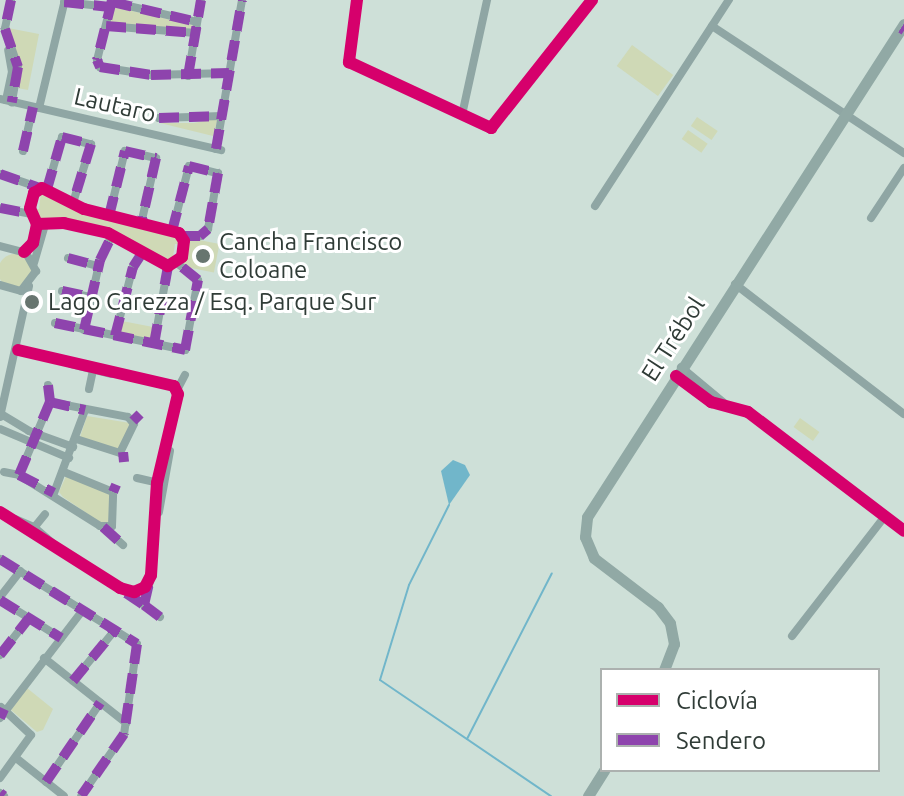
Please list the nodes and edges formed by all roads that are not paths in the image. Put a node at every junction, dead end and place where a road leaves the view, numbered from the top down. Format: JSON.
{"nodes":[{"id":1,"x":11,"y":0,"type":"edge"},
{"id":2,"x":201,"y":0,"type":"edge"},
{"id":3,"x":242,"y":0,"type":"edge"},
{"id":4,"x":357,"y":0,"type":"edge"},
{"id":5,"x":487,"y":0,"type":"edge"},
{"id":6,"x":592,"y":0,"type":"edge"},
{"id":7,"x":729,"y":0,"type":"edge"},
{"id":8,"x":65,"y":1,"type":"edge"},
{"id":9,"x":98,"y":2,"type":"edge"},
{"id":10,"x":111,"y":3,"type":"edge"},
{"id":11,"x":3,"y":22,"type":"edge"},
{"id":12,"x":197,"y":22,"type":"junction"},
{"id":13,"x":106,"y":26,"type":"junction"},
{"id":14,"x":712,"y":26,"type":"junction"},
{"id":15,"x":903,"y":27,"type":"edge"},
{"id":16,"x":0,"y":31,"type":"edge"},
{"id":17,"x":196,"y":33,"type":"junction"},
{"id":18,"x":229,"y":73,"type":"junction"},
{"id":19,"x":188,"y":76,"type":"junction"},
{"id":20,"x":6,"y":101,"type":"edge"},
{"id":21,"x":36,"y":107,"type":"junction"},
{"id":22,"x":462,"y":115,"type":"junction"},
{"id":23,"x":845,"y":115,"type":"junction"},
{"id":24,"x":222,"y":116,"type":"junction"},
{"id":25,"x":159,"y":118,"type":"dead end"},
{"id":26,"x":23,"y":151,"type":"dead end"},
{"id":27,"x":904,"y":153,"type":"edge"},
{"id":28,"x":904,"y":168,"type":"edge"},
{"id":29,"x":0,"y":174,"type":"edge"},
{"id":30,"x":43,"y":189,"type":"junction"},
{"id":31,"x":73,"y":203,"type":"junction"},
{"id":32,"x":595,"y":206,"type":"dead end"},
{"id":33,"x":0,"y":208,"type":"edge"},
{"id":34,"x":30,"y":214,"type":"junction"},
{"id":35,"x":109,"y":216,"type":"junction"},
{"id":36,"x":871,"y":218,"type":"dead end"},
{"id":37,"x":41,"y":224,"type":"junction"},
{"id":38,"x":141,"y":224,"type":"junction"},
{"id":39,"x":172,"y":231,"type":"junction"},
{"id":40,"x":112,"y":235,"type":"junction"},
{"id":41,"x":182,"y":236,"type":"junction"},
{"id":42,"x":0,"y":246,"type":"edge"},
{"id":43,"x":20,"y":251,"type":"junction"},
{"id":44,"x":142,"y":253,"type":"junction"},
{"id":45,"x":0,"y":256,"type":"edge"},
{"id":46,"x":68,"y":258,"type":"dead end"},
{"id":47,"x":34,"y":263,"type":"junction"},
{"id":48,"x":173,"y":265,"type":"junction"},
{"id":49,"x":98,"y":266,"type":"junction"},
{"id":50,"x":735,"y":284,"type":"junction"},
{"id":51,"x":0,"y":285,"type":"edge"},
{"id":52,"x":29,"y":286,"type":"junction"},
{"id":53,"x":62,"y":291,"type":"dead end"},
{"id":54,"x":15,"y":292,"type":"junction"},
{"id":55,"x":91,"y":297,"type":"junction"},
{"id":56,"x":26,"y":316,"type":"junction"},
{"id":57,"x":55,"y":323,"type":"dead end"},
{"id":58,"x":84,"y":330,"type":"junction"},
{"id":59,"x":115,"y":336,"type":"junction"},
{"id":60,"x":154,"y":344,"type":"junction"},
{"id":61,"x":18,"y":350,"type":"junction"},
{"id":62,"x":94,"y":370,"type":"junction"},
{"id":63,"x":678,"y":372,"type":"junction"},
{"id":64,"x":185,"y":375,"type":"dead end"},
{"id":65,"x":48,"y":385,"type":"dead end"},
{"id":66,"x":176,"y":388,"type":"junction"},
{"id":67,"x":89,"y":389,"type":"dead end"},
{"id":68,"x":50,"y":402,"type":"junction"},
{"id":69,"x":85,"y":410,"type":"junction"},
{"id":70,"x":140,"y":414,"type":"dead end"},
{"id":71,"x":904,"y":414,"type":"edge"},
{"id":72,"x":1,"y":415,"type":"edge"},
{"id":73,"x":133,"y":421,"type":"junction"},
{"id":74,"x":0,"y":429,"type":"edge"},
{"id":75,"x":36,"y":438,"type":"junction"},
{"id":76,"x":74,"y":443,"type":"junction"},
{"id":77,"x":69,"y":458,"type":"junction"},
{"id":78,"x":4,"y":472,"type":"dead end"},
{"id":79,"x":64,"y":472,"type":"junction"},
{"id":80,"x":19,"y":475,"type":"junction"},
{"id":81,"x":137,"y":478,"type":"dead end"},
{"id":82,"x":161,"y":484,"type":"junction"},
{"id":83,"x":54,"y":493,"type":"junction"},
{"id":84,"x":0,"y":512,"type":"edge"},
{"id":85,"x":45,"y":514,"type":"dead end"},
{"id":86,"x":885,"y":516,"type":"junction"},
{"id":87,"x":114,"y":524,"type":"junction"},
{"id":88,"x":103,"y":527,"type":"junction"},
{"id":89,"x":32,"y":530,"type":"junction"},
{"id":90,"x":904,"y":531,"type":"edge"},
{"id":91,"x":113,"y":536,"type":"junction"},
{"id":92,"x":123,"y":545,"type":"dead end"},
{"id":93,"x":0,"y":559,"type":"edge"},
{"id":94,"x":20,"y":571,"type":"junction"},
{"id":95,"x":150,"y":579,"type":"junction"},
{"id":96,"x":124,"y":590,"type":"junction"},
{"id":97,"x":0,"y":599,"type":"edge"},
{"id":98,"x":144,"y":605,"type":"junction"},
{"id":99,"x":83,"y":610,"type":"junction"},
{"id":100,"x":160,"y":617,"type":"dead end"},
{"id":101,"x":29,"y":618,"type":"junction"},
{"id":102,"x":115,"y":630,"type":"junction"},
{"id":103,"x":792,"y":636,"type":"dead end"},
{"id":104,"x":61,"y":638,"type":"junction"},
{"id":105,"x":0,"y":655,"type":"edge"},
{"id":106,"x":44,"y":658,"type":"junction"},
{"id":107,"x":665,"y":668,"type":"edge"},
{"id":108,"x":73,"y":681,"type":"junction"},
{"id":109,"x":100,"y":703,"type":"junction"},
{"id":110,"x":1,"y":711,"type":"edge"},
{"id":111,"x":126,"y":723,"type":"junction"},
{"id":112,"x":16,"y":758,"type":"junction"},
{"id":113,"x":603,"y":772,"type":"edge"},
{"id":114,"x":0,"y":778,"type":"edge"},
{"id":115,"x":46,"y":782,"type":"junction"},
{"id":116,"x":64,"y":796,"type":"edge"},
{"id":117,"x":81,"y":796,"type":"edge"},
{"id":118,"x":588,"y":796,"type":"edge"}],
"edges":[{"from":1,"to":11,"type":"street"},
{"from":2,"to":12,"type":"street"},
{"from":3,"to":18,"type":"street"},
{"from":4,"to":22,"type":"street"},
{"from":5,"to":22,"type":"street"},
{"from":6,"to":22,"type":"street"},
{"from":7,"to":14,"type":"street"},
{"from":8,"to":9,"type":"street"},
{"from":8,"to":21,"type":"street"},
{"from":9,"to":10,"type":"street"},
{"from":10,"to":12,"type":"street"},
{"from":10,"to":13,"type":"street"},
{"from":11,"to":20,"type":"street"},
{"from":12,"to":17,"type":"street"},
{"from":13,"to":17,"type":"street"},
{"from":13,"to":19,"type":"street"},
{"from":14,"to":23,"type":"street"},
{"from":14,"to":32,"type":"street"},
{"from":15,"to":23,"type":"main road","name":"El Trébol"},
{"from":16,"to":20,"type":"street"},
{"from":17,"to":19,"type":"street"},
{"from":18,"to":19,"type":"street"},
{"from":18,"to":24,"type":"street"},
{"from":20,"to":21,"type":"street","name":"Lautaro"},
{"from":21,"to":24,"type":"street","name":"Lautaro"},
{"from":21,"to":26,"type":"street"},
{"from":23,"to":27,"type":"street"},
{"from":23,"to":50,"type":"main road","name":"El Trébol"},
{"from":24,"to":25,"type":"street"},
{"from":28,"to":36,"type":"street"},
{"from":29,"to":30,"type":"street"},
{"from":30,"to":31,"type":"street"},
{"from":30,"to":31,"type":"street"},
{"from":30,"to":34,"type":"street"},
{"from":31,"to":35,"type":"street"},
{"from":33,"to":34,"type":"street"},
{"from":34,"to":37,"type":"street"},
{"from":35,"to":38,"type":"street"},
{"from":35,"to":38,"type":"street"},
{"from":37,"to":40,"type":"street"},
{"from":37,"to":43,"type":"street"},
{"from":37,"to":47,"type":"street"},
{"from":38,"to":39,"type":"street"},
{"from":39,"to":41,"type":"street"},
{"from":39,"to":41,"type":"street"},
{"from":40,"to":44,"type":"street"},
{"from":40,"to":49,"type":"street"},
{"from":41,"to":48,"type":"street"},
{"from":42,"to":43,"type":"street"},
{"from":43,"to":45,"type":"street"},
{"from":43,"to":47,"type":"street"},
{"from":44,"to":48,"type":"street"},
{"from":44,"to":59,"type":"street"},
{"from":46,"to":49,"type":"street"},
{"from":47,"to":52,"type":"street"},
{"from":48,"to":60,"type":"street"},
{"from":48,"to":60,"type":"street"},
{"from":49,"to":55,"type":"street"},
{"from":50,"to":63,"type":"main road","name":"El Trébol"},
{"from":50,"to":71,"type":"street"},
{"from":51,"to":54,"type":"street"},
{"from":52,"to":54,"type":"street"},
{"from":52,"to":56,"type":"street"},
{"from":53,"to":55,"type":"street"},
{"from":54,"to":56,"type":"street"},
{"from":55,"to":58,"type":"street"},
{"from":56,"to":61,"type":"street"},
{"from":57,"to":58,"type":"street"},
{"from":58,"to":59,"type":"street"},
{"from":59,"to":60,"type":"street"},
{"from":61,"to":62,"type":"street"},
{"from":61,"to":72,"type":"street"},
{"from":62,"to":66,"type":"street"},
{"from":62,"to":67,"type":"street"},
{"from":63,"to":86,"type":"street"},
{"from":63,"to":107,"type":"main road","name":"El Trébol"},
{"from":64,"to":66,"type":"street"},
{"from":65,"to":68,"type":"street"},
{"from":66,"to":82,"type":"street"},
{"from":68,"to":69,"type":"street"},
{"from":68,"to":75,"type":"street"},
{"from":69,"to":73,"type":"street"},
{"from":69,"to":76,"type":"street"},
{"from":70,"to":73,"type":"street"},
{"from":72,"to":75,"type":"street"},
{"from":73,"to":76,"type":"street"},
{"from":74,"to":75,"type":"street"},
{"from":75,"to":76,"type":"street"},
{"from":75,"to":77,"type":"street"},
{"from":75,"to":80,"type":"street"},
{"from":76,"to":77,"type":"street"},
{"from":77,"to":79,"type":"street"},
{"from":78,"to":80,"type":"street"},
{"from":79,"to":83,"type":"street"},
{"from":79,"to":87,"type":"street"},
{"from":80,"to":83,"type":"street"},
{"from":81,"to":82,"type":"street"},
{"from":82,"to":95,"type":"street"},
{"from":83,"to":88,"type":"street"},
{"from":84,"to":89,"type":"street"},
{"from":85,"to":89,"type":"street"},
{"from":86,"to":90,"type":"street"},
{"from":86,"to":103,"type":"street"},
{"from":87,"to":88,"type":"street"},
{"from":87,"to":91,"type":"street"},
{"from":88,"to":91,"type":"street"},
{"from":89,"to":96,"type":"street"},
{"from":91,"to":92,"type":"street"},
{"from":93,"to":94,"type":"street"},
{"from":94,"to":97,"type":"street"},
{"from":94,"to":99,"type":"street"},
{"from":95,"to":96,"type":"street"},
{"from":95,"to":98,"type":"street"},
{"from":96,"to":98,"type":"street"},
{"from":97,"to":101,"type":"street"},
{"from":98,"to":100,"type":"street"},
{"from":99,"to":102,"type":"street"},
{"from":99,"to":104,"type":"street"},
{"from":101,"to":104,"type":"street"},
{"from":101,"to":105,"type":"street"},
{"from":102,"to":108,"type":"street"},
{"from":102,"to":111,"type":"street"},
{"from":104,"to":106,"type":"street"},
{"from":106,"to":108,"type":"street"},
{"from":106,"to":110,"type":"street"},
{"from":108,"to":109,"type":"street"},
{"from":109,"to":111,"type":"street"},
{"from":109,"to":115,"type":"street"},
{"from":110,"to":112,"type":"street"},
{"from":111,"to":117,"type":"street"},
{"from":112,"to":114,"type":"street"},
{"from":112,"to":115,"type":"street"},
{"from":113,"to":118,"type":"main road"},
{"from":115,"to":116,"type":"street"}]}
